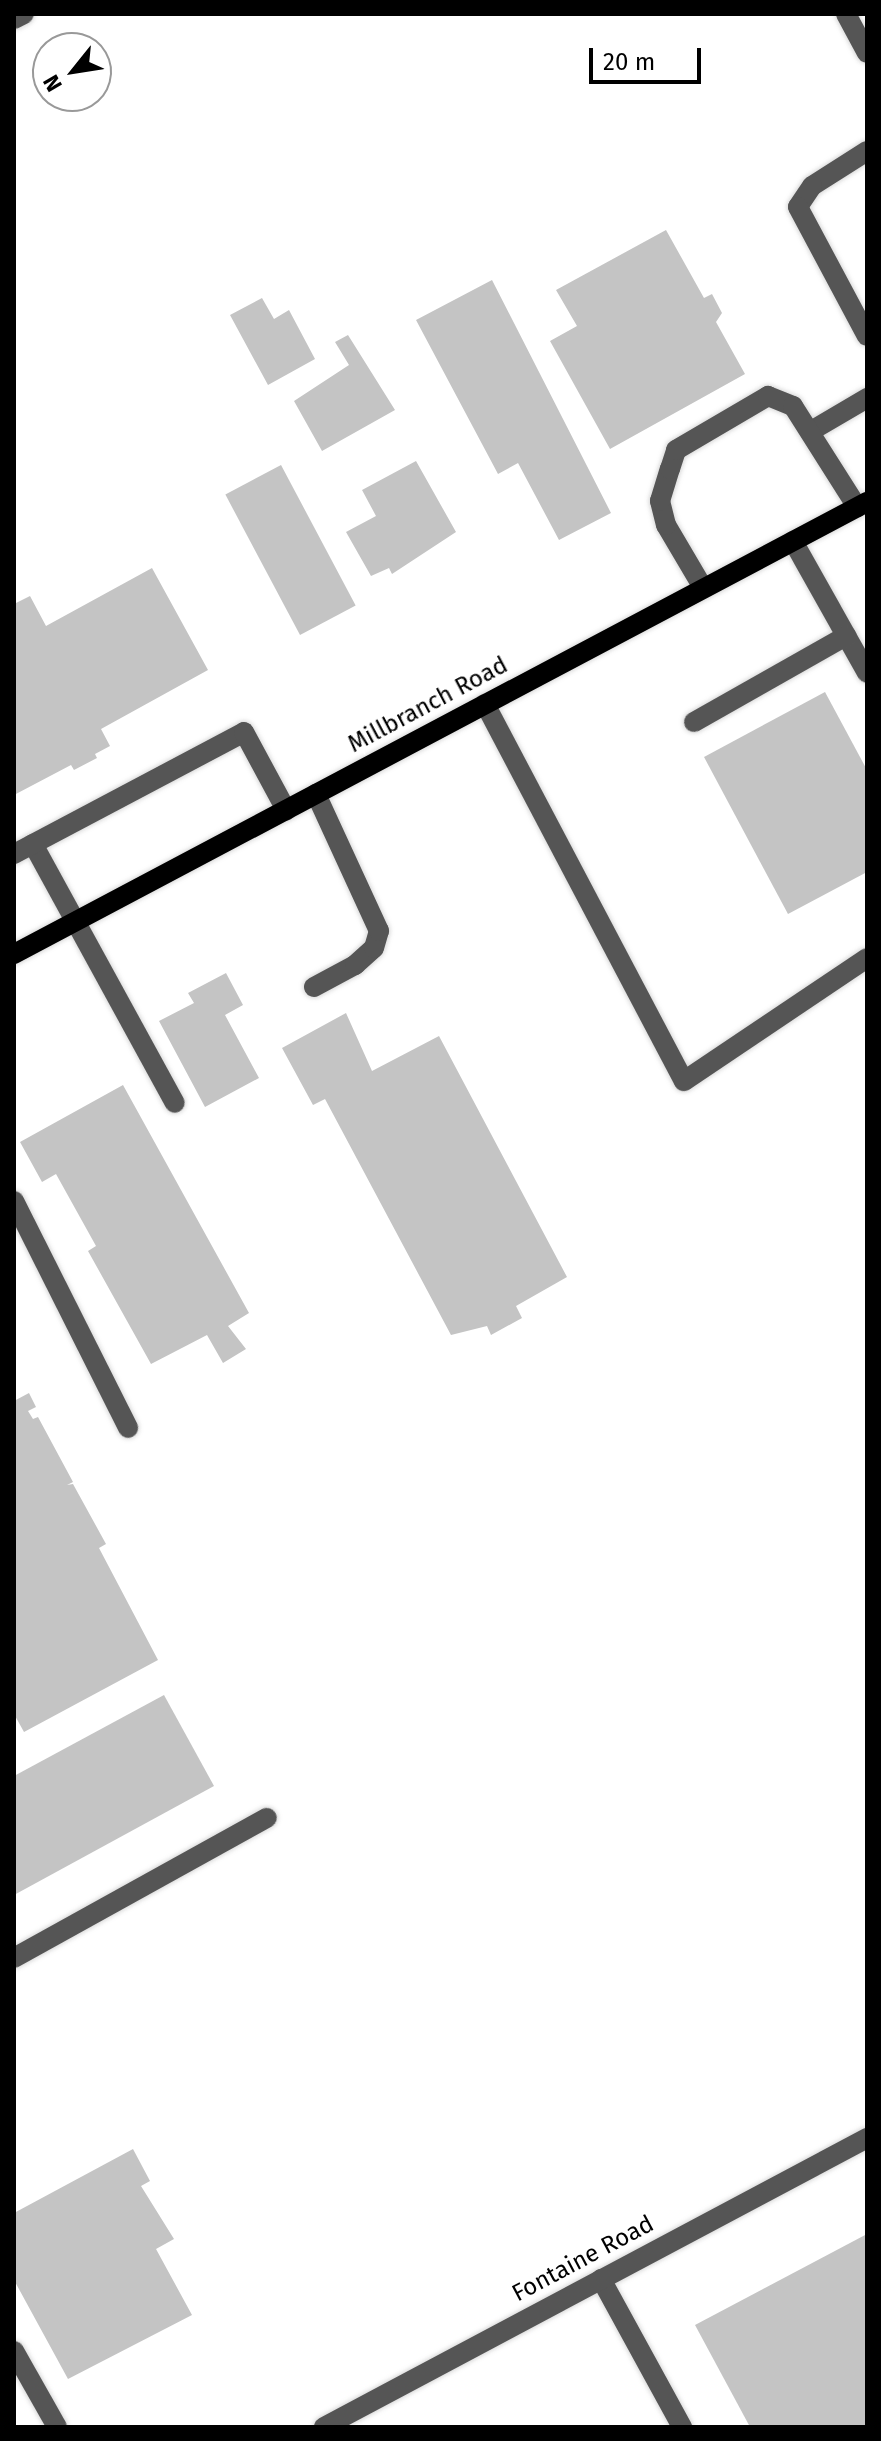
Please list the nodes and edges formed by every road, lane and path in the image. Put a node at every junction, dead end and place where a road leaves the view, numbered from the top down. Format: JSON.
{"nodes":[{"id":1,"x":846,"y":14,"type":"edge"},
{"id":2,"x":867,"y":53,"type":"edge"},
{"id":3,"x":867,"y":151,"type":"edge"},
{"id":4,"x":867,"y":336,"type":"edge"},
{"id":5,"x":867,"y":398,"type":"edge"},
{"id":6,"x":811,"y":431,"type":"junction"},
{"id":7,"x":862,"y":504,"type":"edge"},
{"id":8,"x":793,"y":541,"type":"junction"},
{"id":9,"x":702,"y":586,"type":"junction"},
{"id":10,"x":846,"y":636,"type":"junction"},
{"id":11,"x":867,"y":673,"type":"edge"},
{"id":12,"x":485,"y":704,"type":"junction"},
{"id":13,"x":694,"y":722,"type":"dead end"},
{"id":14,"x":316,"y":794,"type":"junction"},
{"id":15,"x":286,"y":810,"type":"junction"},
{"id":16,"x":33,"y":844,"type":"junction"},
{"id":17,"x":14,"y":854,"type":"edge"},
{"id":18,"x":77,"y":921,"type":"junction"},
{"id":19,"x":14,"y":954,"type":"edge"},
{"id":20,"x":867,"y":958,"type":"edge"},
{"id":21,"x":314,"y":987,"type":"dead end"},
{"id":22,"x":175,"y":1103,"type":"dead end"},
{"id":23,"x":14,"y":1201,"type":"edge"},
{"id":24,"x":128,"y":1428,"type":"dead end"},
{"id":25,"x":267,"y":1818,"type":"dead end"},
{"id":26,"x":14,"y":1958,"type":"edge"},
{"id":27,"x":867,"y":2138,"type":"edge"},
{"id":28,"x":601,"y":2279,"type":"junction"},
{"id":29,"x":14,"y":2351,"type":"edge"},
{"id":30,"x":57,"y":2427,"type":"edge"},
{"id":31,"x":324,"y":2427,"type":"edge"},
{"id":32,"x":682,"y":2427,"type":"edge"}],
"edges":[{"from":1,"to":2,"type":"street"},
{"from":3,"to":4,"type":"street"},
{"from":5,"to":6,"type":"street"},
{"from":6,"to":7,"type":"street"},
{"from":6,"to":9,"type":"street"},
{"from":7,"to":8,"type":"main road","name":"Millbranch Road"},
{"from":8,"to":9,"type":"main road","name":"Millbranch Road"},
{"from":8,"to":10,"type":"street"},
{"from":9,"to":12,"type":"main road","name":"Millbranch Road"},
{"from":10,"to":11,"type":"street"},
{"from":10,"to":13,"type":"street"},
{"from":12,"to":14,"type":"main road","name":"Millbranch Road"},
{"from":12,"to":20,"type":"street"},
{"from":14,"to":15,"type":"main road","name":"Millbranch Road"},
{"from":14,"to":21,"type":"street"},
{"from":15,"to":16,"type":"street"},
{"from":15,"to":18,"type":"main road","name":"Millbranch Road"},
{"from":16,"to":17,"type":"street"},
{"from":16,"to":18,"type":"street"},
{"from":18,"to":19,"type":"main road","name":"Millbranch Road"},
{"from":18,"to":22,"type":"street"},
{"from":23,"to":24,"type":"street"},
{"from":25,"to":26,"type":"street"},
{"from":27,"to":28,"type":"street","name":"Fontaine Road"},
{"from":28,"to":31,"type":"street","name":"Fontaine Road"},
{"from":28,"to":32,"type":"street"},
{"from":29,"to":30,"type":"street"}]}
